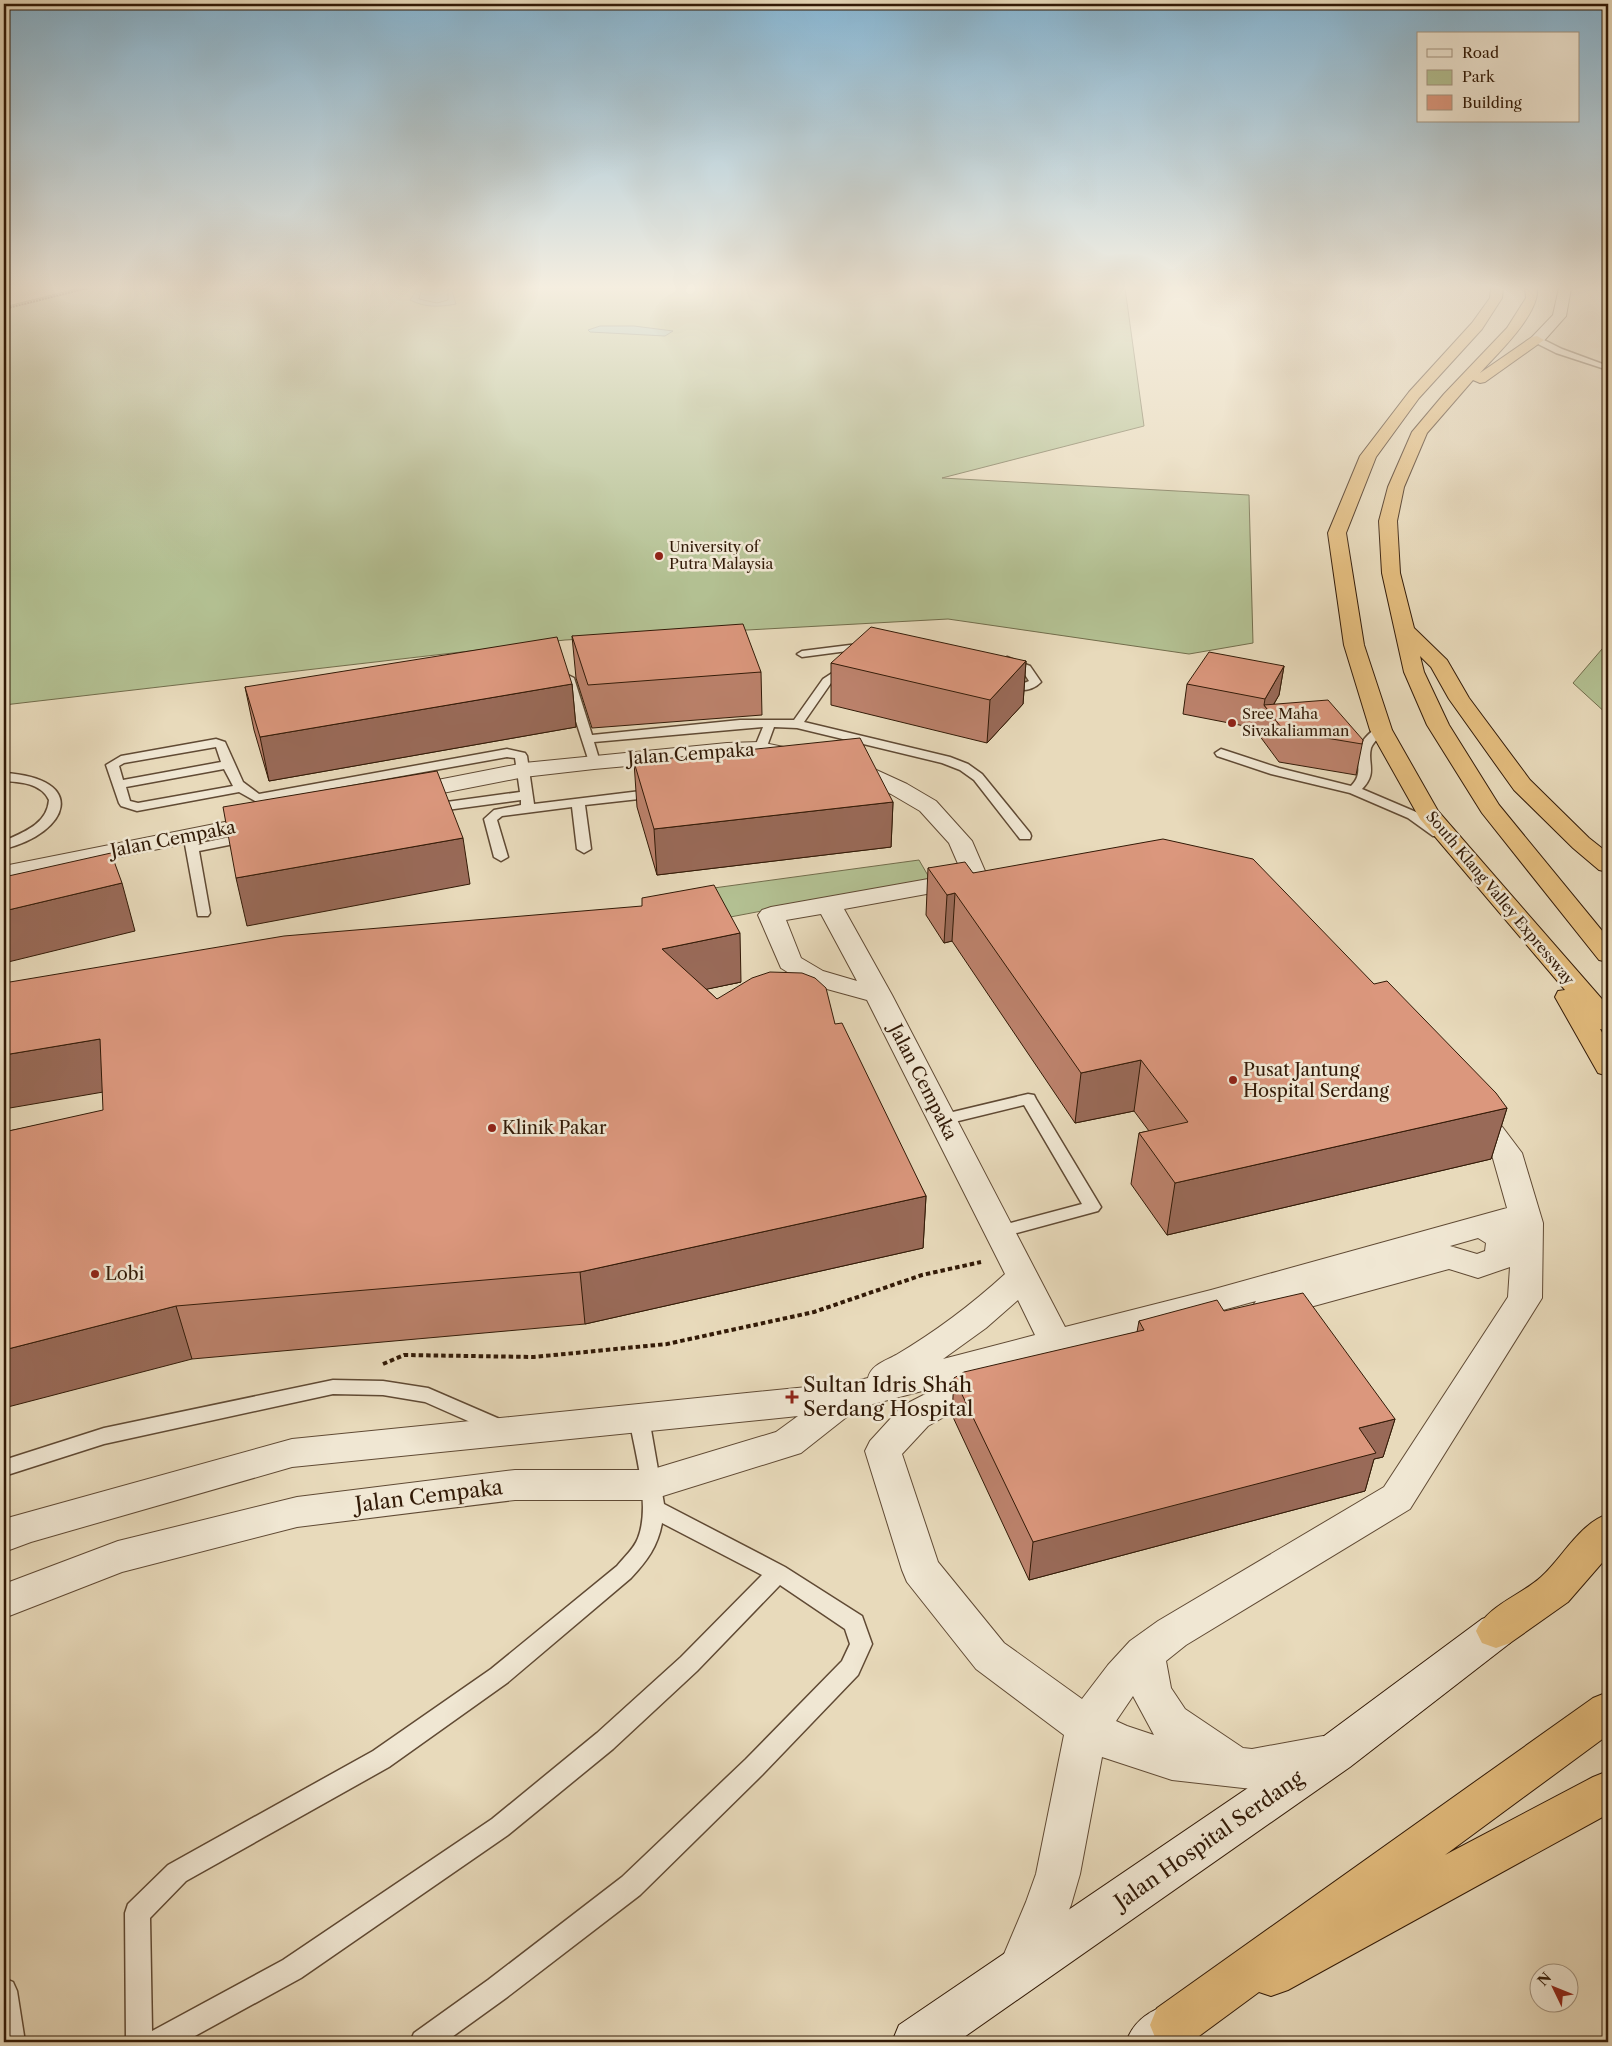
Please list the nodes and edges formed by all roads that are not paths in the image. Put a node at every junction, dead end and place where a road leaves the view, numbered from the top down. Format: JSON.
{"nodes":[{"id":1,"x":1425,"y":383,"type":"edge"},
{"id":2,"x":1462,"y":383,"type":"edge"},
{"id":3,"x":1472,"y":383,"type":"edge"},
{"id":4,"x":1449,"y":397,"type":"junction"},
{"id":5,"x":1404,"y":629,"type":"junction"},
{"id":6,"x":802,"y":654,"type":"dead end"},
{"id":7,"x":992,"y":657,"type":"edge"},
{"id":8,"x":568,"y":678,"type":"edge"},
{"id":9,"x":996,"y":682,"type":"edge"},
{"id":10,"x":770,"y":723,"type":"junction"},
{"id":11,"x":797,"y":724,"type":"junction"},
{"id":12,"x":1382,"y":730,"type":"junction"},
{"id":13,"x":587,"y":739,"type":"junction"},
{"id":14,"x":760,"y":749,"type":"junction"},
{"id":15,"x":1221,"y":753,"type":"dead end"},
{"id":16,"x":594,"y":762,"type":"junction"},
{"id":17,"x":229,"y":764,"type":"junction"},
{"id":18,"x":524,"y":770,"type":"junction"},
{"id":19,"x":4,"y":777,"type":"edge"},
{"id":20,"x":335,"y":784,"type":"junction"},
{"id":21,"x":119,"y":785,"type":"junction"},
{"id":22,"x":241,"y":788,"type":"junction"},
{"id":23,"x":1354,"y":790,"type":"junction"},
{"id":24,"x":667,"y":792,"type":"edge"},
{"id":25,"x":387,"y":797,"type":"edge"},
{"id":26,"x":337,"y":800,"type":"edge"},
{"id":27,"x":528,"y":802,"type":"junction"},
{"id":28,"x":578,"y":802,"type":"junction"},
{"id":29,"x":416,"y":810,"type":"edge"},
{"id":30,"x":275,"y":825,"type":"edge"},
{"id":31,"x":1026,"y":836,"type":"dead end"},
{"id":32,"x":191,"y":842,"type":"junction"},
{"id":33,"x":1452,"y":842,"type":"junction"},
{"id":34,"x":4,"y":845,"type":"edge"},
{"id":35,"x":584,"y":850,"type":"dead end"},
{"id":36,"x":500,"y":857,"type":"dead end"},
{"id":37,"x":1608,"y":865,"type":"edge"},
{"id":38,"x":4,"y":873,"type":"edge"},
{"id":39,"x":828,"y":904,"type":"junction"},
{"id":40,"x":204,"y":913,"type":"dead end"},
{"id":41,"x":1538,"y":943,"type":"junction"},
{"id":42,"x":1608,"y":954,"type":"edge"},
{"id":43,"x":879,"y":995,"type":"junction"},
{"id":44,"x":1608,"y":1023,"type":"edge"},
{"id":45,"x":1608,"y":1067,"type":"edge"},
{"id":46,"x":1460,"y":1092,"type":"edge"},
{"id":47,"x":942,"y":1120,"type":"junction"},
{"id":48,"x":1524,"y":1214,"type":"junction"},
{"id":49,"x":1483,"y":1226,"type":"junction"},
{"id":50,"x":1010,"y":1255,"type":"junction"},
{"id":51,"x":1056,"y":1342,"type":"junction"},
{"id":52,"x":847,"y":1397,"type":"junction"},
{"id":53,"x":639,"y":1418,"type":"junction"},
{"id":54,"x":509,"y":1432,"type":"junction"},
{"id":55,"x":4,"y":1468,"type":"edge"},
{"id":56,"x":652,"y":1497,"type":"junction"},
{"id":57,"x":1608,"y":1530,"type":"edge"},
{"id":58,"x":4,"y":1536,"type":"edge"},
{"id":59,"x":778,"y":1573,"type":"junction"},
{"id":60,"x":4,"y":1601,"type":"edge"},
{"id":61,"x":1496,"y":1631,"type":"joint"},
{"id":62,"x":1144,"y":1654,"type":"junction"},
{"id":63,"x":1608,"y":1711,"type":"edge"},
{"id":64,"x":1087,"y":1728,"type":"junction"},
{"id":65,"x":1335,"y":1753,"type":"junction"},
{"id":66,"x":1234,"y":1766,"type":"junction"},
{"id":67,"x":1608,"y":1791,"type":"edge"},
{"id":68,"x":1021,"y":1970,"type":"junction"},
{"id":69,"x":4,"y":1991,"type":"edge"},
{"id":70,"x":1162,"y":2034,"type":"edge"},
{"id":71,"x":12,"y":2042,"type":"edge"},
{"id":72,"x":140,"y":2042,"type":"edge"},
{"id":73,"x":158,"y":2042,"type":"edge"},
{"id":74,"x":423,"y":2042,"type":"edge"},
{"id":75,"x":916,"y":2042,"type":"edge"}],
"edges":[{"from":1,"to":12,"type":"highway","name":"South Klang Valley Expressway"},
{"from":2,"to":4,"type":"highway"},
{"from":3,"to":4,"type":"highway"},
{"from":4,"to":5,"type":"highway"},
{"from":5,"to":37,"type":"highway"},
{"from":5,"to":42,"type":"highway"},
{"from":6,"to":11,"type":"lane"},
{"from":7,"to":9,"type":"lane"},
{"from":8,"to":13,"type":"lane"},
{"from":10,"to":11,"type":"lane"},
{"from":10,"to":13,"type":"lane"},
{"from":10,"to":14,"type":"lane"},
{"from":11,"to":31,"type":"lane"},
{"from":12,"to":23,"type":"lane"},
{"from":12,"to":33,"type":"highway","name":"South Klang Valley Expressway"},
{"from":13,"to":16,"type":"lane"},
{"from":14,"to":16,"type":"street","name":"Jalan Cempaka"},
{"from":14,"to":39,"type":"street","name":"Jalan Cempaka"},
{"from":15,"to":23,"type":"lane"},
{"from":16,"to":18,"type":"street","name":"Jalan Cempaka"},
{"from":17,"to":21,"type":"lane"},
{"from":17,"to":21,"type":"lane"},
{"from":17,"to":22,"type":"lane"},
{"from":18,"to":20,"type":"lane"},
{"from":18,"to":25,"type":"street","name":"Jalan Cempaka"},
{"from":18,"to":27,"type":"lane"},
{"from":19,"to":34,"type":"lane"},
{"from":20,"to":22,"type":"lane"},
{"from":20,"to":26,"type":"lane"},
{"from":21,"to":22,"type":"lane"},
{"from":23,"to":33,"type":"lane"},
{"from":24,"to":28,"type":"lane"},
{"from":27,"to":28,"type":"lane"},
{"from":27,"to":29,"type":"lane"},
{"from":27,"to":36,"type":"lane"},
{"from":28,"to":35,"type":"lane"},
{"from":30,"to":32,"type":"street","name":"Jalan Cempaka"},
{"from":32,"to":38,"type":"street","name":"Jalan Cempaka"},
{"from":32,"to":40,"type":"lane"},
{"from":33,"to":41,"type":"highway","name":"South Klang Valley Expressway"},
{"from":39,"to":43,"type":"street","name":"Jalan Cempaka"},
{"from":39,"to":43,"type":"street"},
{"from":41,"to":44,"type":"highway","name":"South Klang Valley Expressway"},
{"from":41,"to":45,"type":"highway"},
{"from":43,"to":47,"type":"street","name":"Jalan Cempaka"},
{"from":46,"to":48,"type":"street"},
{"from":47,"to":50,"type":"street","name":"Jalan Cempaka"},
{"from":47,"to":50,"type":"lane"},
{"from":48,"to":49,"type":"street"},
{"from":48,"to":62,"type":"street"},
{"from":49,"to":51,"type":"street"},
{"from":49,"to":64,"type":"street"},
{"from":50,"to":51,"type":"street","name":"Jalan Cempaka"},
{"from":50,"to":52,"type":"street","name":"Jalan Cempaka"},
{"from":51,"to":52,"type":"street","name":"Jalan Cempaka"},
{"from":52,"to":53,"type":"street","name":"Jalan Cempaka"},
{"from":52,"to":56,"type":"street","name":"Jalan Cempaka"},
{"from":53,"to":54,"type":"street","name":"Jalan Cempaka"},
{"from":53,"to":56,"type":"lane"},
{"from":54,"to":55,"type":"lane"},
{"from":54,"to":58,"type":"street","name":"Jalan Cempaka"},
{"from":56,"to":59,"type":"lane"},
{"from":56,"to":60,"type":"street","name":"Jalan Cempaka"},
{"from":56,"to":72,"type":"lane"},
{"from":57,"to":61,"type":"highway"},
{"from":59,"to":73,"type":"lane"},
{"from":59,"to":74,"type":"lane"},
{"from":61,"to":65,"type":"street","name":"Jalan Hospital Serdang"},
{"from":62,"to":64,"type":"street"},
{"from":62,"to":66,"type":"street"},
{"from":63,"to":70,"type":"highway"},
{"from":64,"to":66,"type":"street"},
{"from":64,"to":68,"type":"street"},
{"from":65,"to":66,"type":"street"},
{"from":65,"to":68,"type":"street","name":"Jalan Hospital Serdang"},
{"from":67,"to":70,"type":"highway"},
{"from":68,"to":75,"type":"street","name":"Jalan Hospital Serdang"},
{"from":69,"to":71,"type":"lane"}]}
